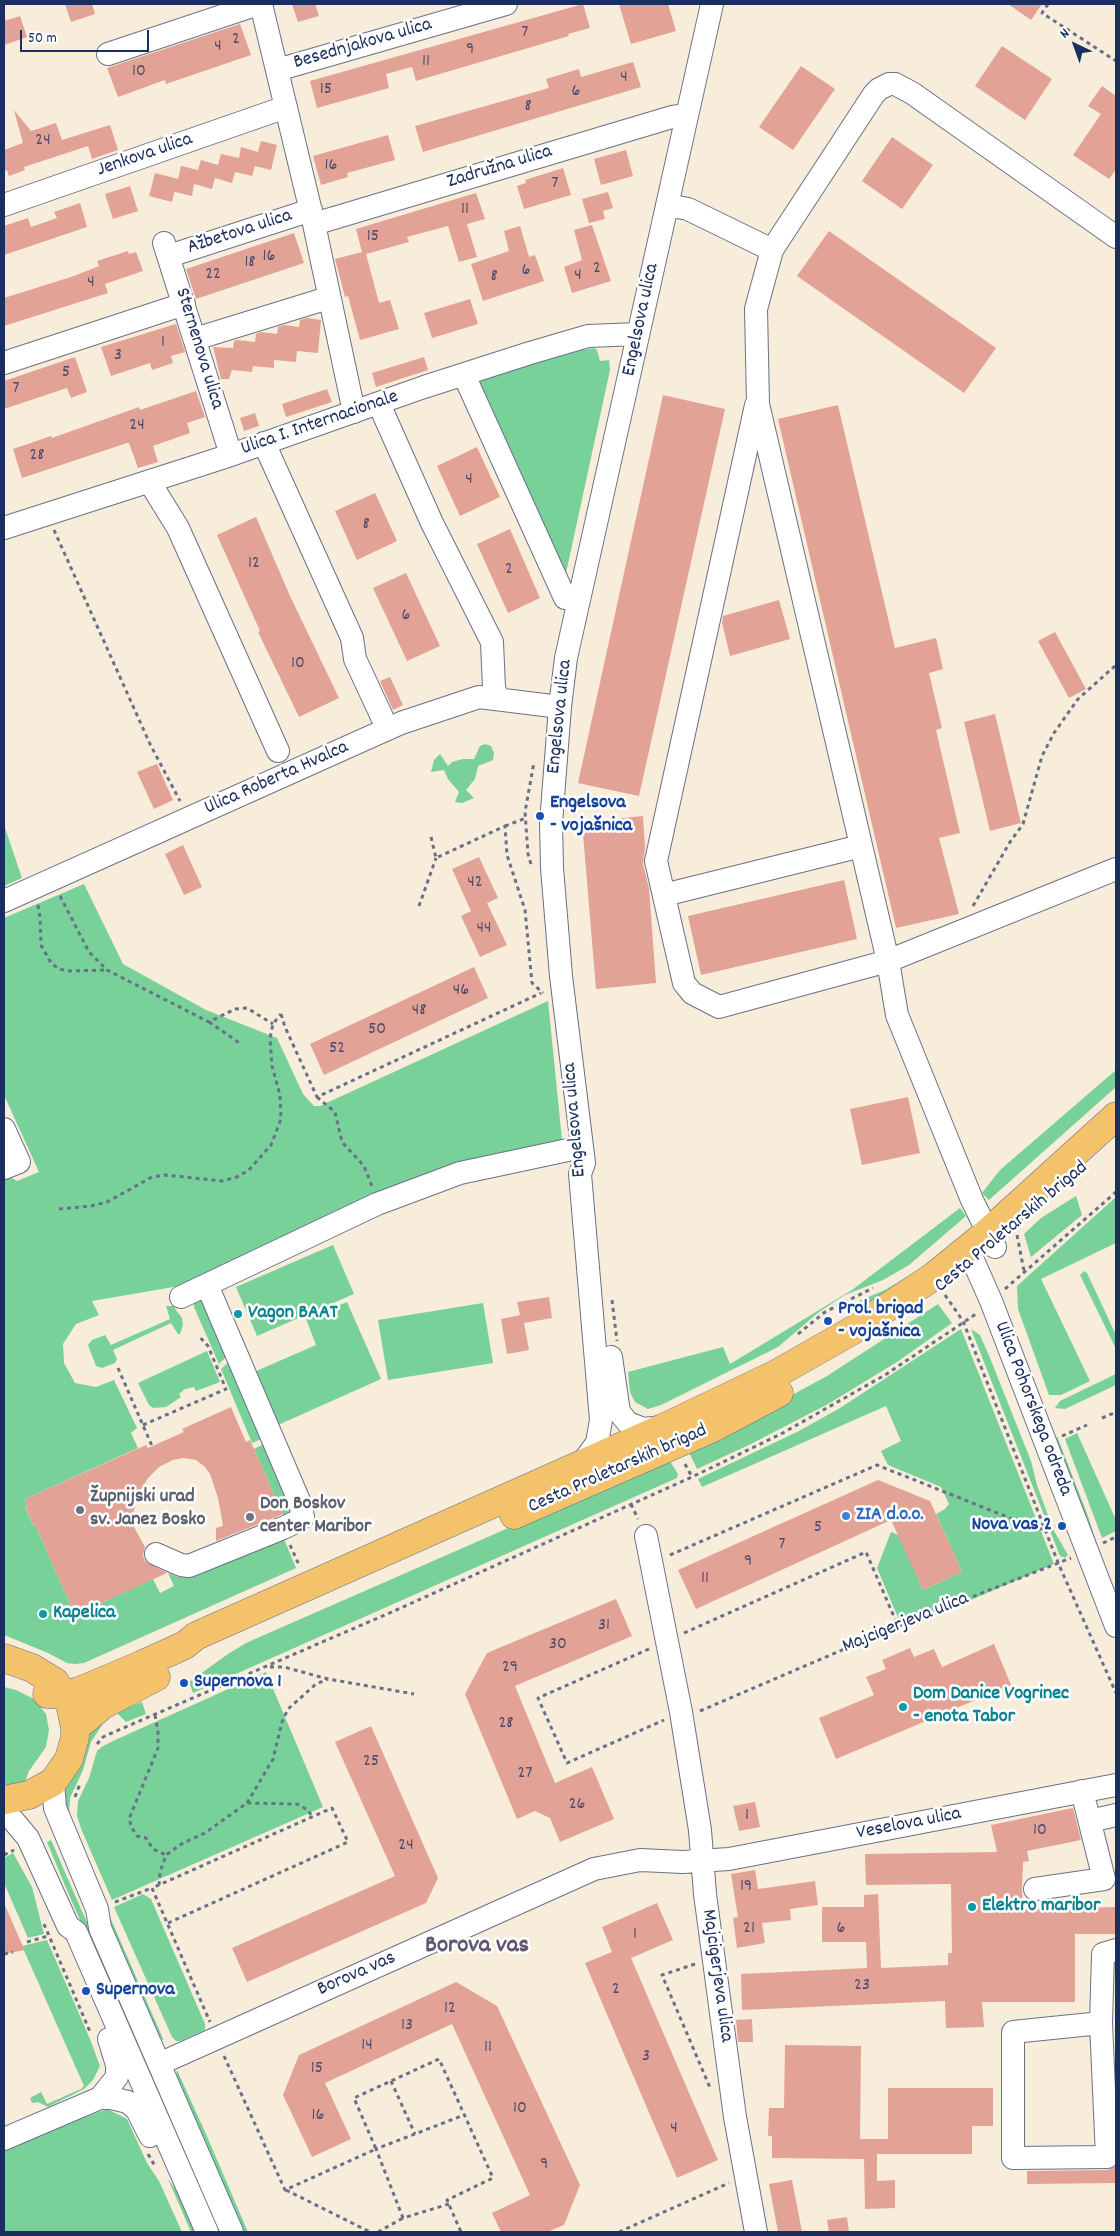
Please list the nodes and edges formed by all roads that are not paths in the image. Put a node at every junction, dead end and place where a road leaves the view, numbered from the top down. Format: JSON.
{"nodes":[{"id":1,"x":259,"y":4,"type":"edge"},
{"id":2,"x":506,"y":4,"type":"edge"},
{"id":3,"x":712,"y":4,"type":"edge"},
{"id":4,"x":108,"y":54,"type":"dead end"},
{"id":5,"x":277,"y":70,"type":"junction"},
{"id":6,"x":286,"y":107,"type":"junction"},
{"id":7,"x":687,"y":115,"type":"junction"},
{"id":8,"x":4,"y":205,"type":"edge"},
{"id":9,"x":667,"y":205,"type":"junction"},
{"id":10,"x":313,"y":217,"type":"junction"},
{"id":11,"x":1116,"y":237,"type":"edge"},
{"id":12,"x":166,"y":250,"type":"joint"},
{"id":13,"x":772,"y":250,"type":"junction"},
{"id":14,"x":328,"y":298,"type":"junction"},
{"id":15,"x":184,"y":304,"type":"junction"},
{"id":16,"x":638,"y":334,"type":"junction"},
{"id":17,"x":195,"y":339,"type":"junction"},
{"id":18,"x":4,"y":364,"type":"edge"},
{"id":19,"x":464,"y":375,"type":"junction"},
{"id":20,"x":757,"y":399,"type":"junction"},
{"id":21,"x":379,"y":404,"type":"junction"},
{"id":22,"x":354,"y":412,"type":"junction"},
{"id":23,"x":264,"y":444,"type":"junction"},
{"id":24,"x":231,"y":455,"type":"junction"},
{"id":25,"x":148,"y":481,"type":"junction"},
{"id":26,"x":4,"y":528,"type":"edge"},
{"id":27,"x":565,"y":598,"type":"dead end"},
{"id":28,"x":498,"y":699,"type":"junction"},
{"id":29,"x":560,"y":707,"type":"junction"},
{"id":30,"x":382,"y":717,"type":"dead end"},
{"id":31,"x":278,"y":751,"type":"dead end"},
{"id":32,"x":861,"y":846,"type":"junction"},
{"id":33,"x":1116,"y":869,"type":"edge"},
{"id":34,"x":664,"y":895,"type":"junction"},
{"id":35,"x":4,"y":901,"type":"edge"},
{"id":36,"x":888,"y":961,"type":"junction"},
{"id":37,"x":1116,"y":1116,"type":"edge"},
{"id":38,"x":4,"y":1129,"type":"edge"},
{"id":39,"x":1116,"y":1139,"type":"edge"},
{"id":40,"x":583,"y":1155,"type":"junction"},
{"id":41,"x":16,"y":1169,"type":"edge"},
{"id":42,"x":988,"y":1246,"type":"junction"},
{"id":43,"x":206,"y":1285,"type":"junction"},
{"id":44,"x":181,"y":1297,"type":"dead end"},
{"id":45,"x":665,"y":1427,"type":"junction"},
{"id":46,"x":580,"y":1466,"type":"junction"},
{"id":47,"x":646,"y":1536,"type":"dead end"},
{"id":48,"x":156,"y":1554,"type":"dead end"},
{"id":49,"x":1116,"y":1626,"type":"edge"},
{"id":50,"x":4,"y":1658,"type":"edge"},
{"id":51,"x":4,"y":1673,"type":"edge"},
{"id":52,"x":56,"y":1690,"type":"junction"},
{"id":53,"x":75,"y":1728,"type":"junction"},
{"id":54,"x":1116,"y":1784,"type":"edge"},
{"id":55,"x":1082,"y":1791,"type":"junction"},
{"id":56,"x":23,"y":1798,"type":"edge"},
{"id":57,"x":1116,"y":1815,"type":"edge"},
{"id":58,"x":1090,"y":1821,"type":"junction"},
{"id":59,"x":702,"y":1862,"type":"junction"},
{"id":60,"x":1110,"y":1884,"type":"edge"},
{"id":61,"x":1035,"y":1889,"type":"dead end"},
{"id":62,"x":1116,"y":1950,"type":"edge"},
{"id":63,"x":108,"y":2006,"type":"junction"},
{"id":64,"x":1101,"y":2023,"type":"junction"},
{"id":65,"x":158,"y":2064,"type":"junction"},
{"id":66,"x":100,"y":2098,"type":"junction"},
{"id":67,"x":4,"y":2139,"type":"edge"},
{"id":68,"x":181,"y":2173,"type":"junction"},
{"id":69,"x":207,"y":2232,"type":"edge"},
{"id":70,"x":232,"y":2232,"type":"edge"},
{"id":71,"x":756,"y":2232,"type":"edge"}],
"edges":[{"from":1,"to":4,"type":"street","name":"Ažbetova ulica"},
{"from":1,"to":5,"type":"street","name":"Ažbetova ulica"},
{"from":2,"to":5,"type":"street","name":"Besednjakova ulica"},
{"from":3,"to":7,"type":"street","name":"Engelsova ulica"},
{"from":5,"to":6,"type":"street","name":"Ažbetova ulica"},
{"from":6,"to":8,"type":"street","name":"Jenkova ulica"},
{"from":6,"to":10,"type":"street","name":"Ažbetova ulica"},
{"from":7,"to":9,"type":"street","name":"Engelsova ulica"},
{"from":7,"to":10,"type":"street","name":"Zadružna ulica"},
{"from":9,"to":13,"type":"street"},
{"from":9,"to":16,"type":"street","name":"Engelsova ulica"},
{"from":10,"to":12,"type":"street","name":"Ažbetova ulica"},
{"from":10,"to":14,"type":"street","name":"Ažbetova ulica"},
{"from":11,"to":13,"type":"street"},
{"from":12,"to":15,"type":"street","name":"Sternenova ulica"},
{"from":13,"to":20,"type":"street"},
{"from":14,"to":17,"type":"street"},
{"from":14,"to":22,"type":"street","name":"Ažbetova ulica"},
{"from":15,"to":17,"type":"street","name":"Sternenova ulica"},
{"from":15,"to":18,"type":"street"},
{"from":16,"to":19,"type":"street","name":"Ulica I. Internacionale"},
{"from":16,"to":29,"type":"street","name":"Engelsova ulica"},
{"from":17,"to":24,"type":"street","name":"Sternenova ulica"},
{"from":19,"to":21,"type":"street","name":"Ulica I. Internacionale"},
{"from":19,"to":27,"type":"street"},
{"from":20,"to":32,"type":"street","name":"Ulica Pohorskega odreda"},
{"from":20,"to":34,"type":"street"},
{"from":21,"to":22,"type":"street","name":"Ulica I. Internacionale"},
{"from":21,"to":28,"type":"street"},
{"from":22,"to":23,"type":"street","name":"Ulica I. Internacionale"},
{"from":23,"to":24,"type":"street","name":"Ulica I. Internacionale"},
{"from":23,"to":30,"type":"street"},
{"from":24,"to":25,"type":"street","name":"Ulica I. Internacionale"},
{"from":25,"to":26,"type":"street","name":"Ulica I. Internacionale"},
{"from":25,"to":31,"type":"street"},
{"from":28,"to":29,"type":"street","name":"Ulica Roberta Hvalca"},
{"from":28,"to":35,"type":"street","name":"Ulica Roberta Hvalca"},
{"from":29,"to":40,"type":"street","name":"Engelsova ulica"},
{"from":32,"to":34,"type":"street"},
{"from":32,"to":36,"type":"street","name":"Ulica Pohorskega odreda"},
{"from":33,"to":36,"type":"street"},
{"from":34,"to":36,"type":"street"},
{"from":36,"to":42,"type":"street","name":"Ulica Pohorskega odreda"},
{"from":37,"to":42,"type":"main road","name":"Cesta Proletarskih brigad"},
{"from":38,"to":41,"type":"street"},
{"from":39,"to":42,"type":"main road","name":"Cesta Proletarskih brigad"},
{"from":40,"to":43,"type":"street"},
{"from":40,"to":45,"type":"street"},
{"from":40,"to":46,"type":"street","name":"Engelsova ulica"},
{"from":42,"to":45,"type":"main road","name":"Cesta Proletarskih brigad"},
{"from":42,"to":49,"type":"street","name":"Ulica Pohorskega odreda"},
{"from":42,"to":53,"type":"main road","name":"Cesta Proletarskih brigad"},
{"from":43,"to":44,"type":"street"},
{"from":43,"to":48,"type":"street"},
{"from":45,"to":46,"type":"main road","name":"Cesta Proletarskih brigad"},
{"from":46,"to":52,"type":"main road","name":"Cesta Proletarskih brigad"},
{"from":47,"to":59,"type":"street","name":"Majcigerjeva ulica"},
{"from":50,"to":52,"type":"main road"},
{"from":51,"to":52,"type":"main road"},
{"from":52,"to":53,"type":"main road"},
{"from":52,"to":56,"type":"main road"},
{"from":53,"to":56,"type":"main road"},
{"from":54,"to":55,"type":"street","name":"Veselova ulica"},
{"from":55,"to":58,"type":"street"},
{"from":55,"to":59,"type":"street","name":"Veselova ulica"},
{"from":56,"to":63,"type":"street"},
{"from":56,"to":65,"type":"street"},
{"from":57,"to":58,"type":"street"},
{"from":58,"to":60,"type":"street"},
{"from":59,"to":65,"type":"street","name":"Borova vas"},
{"from":59,"to":71,"type":"street","name":"Majcigerjeva ulica"},
{"from":60,"to":61,"type":"street"},
{"from":62,"to":64,"type":"street"},
{"from":63,"to":66,"type":"street"},
{"from":63,"to":68,"type":"street"},
{"from":64,"to":64,"type":"street"},
{"from":65,"to":70,"type":"street"},
{"from":66,"to":67,"type":"street"},
{"from":66,"to":68,"type":"street"},
{"from":68,"to":69,"type":"street"}]}
